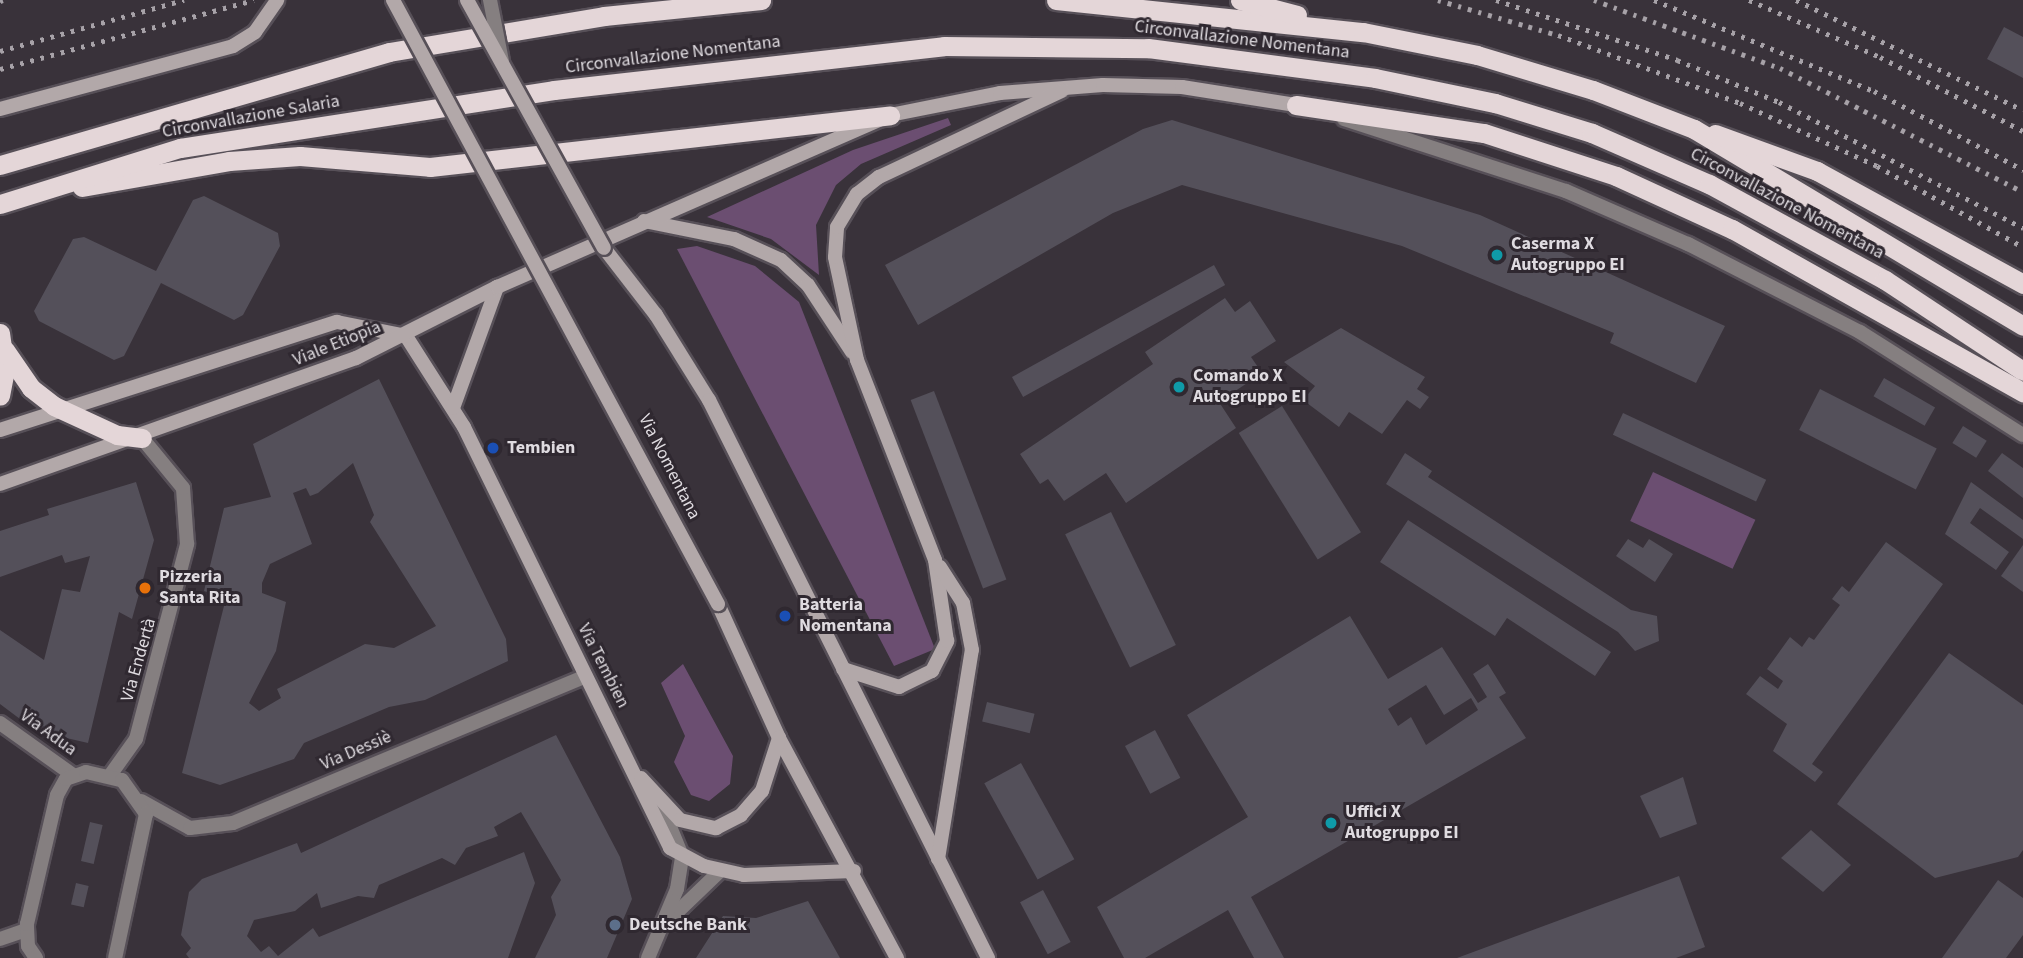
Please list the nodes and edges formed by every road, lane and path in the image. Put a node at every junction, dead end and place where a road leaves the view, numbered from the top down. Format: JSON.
{"nodes":[{"id":1,"x":277,"y":0,"type":"edge"},
{"id":2,"x":393,"y":0,"type":"edge"},
{"id":3,"x":467,"y":0,"type":"edge"},
{"id":4,"x":490,"y":0,"type":"edge"},
{"id":5,"x":761,"y":0,"type":"edge"},
{"id":6,"x":1056,"y":0,"type":"edge"},
{"id":7,"x":1240,"y":0,"type":"edge"},
{"id":8,"x":1363,"y":32,"type":"junction"},
{"id":9,"x":502,"y":62,"type":"junction"},
{"id":10,"x":1070,"y":87,"type":"junction"},
{"id":11,"x":1296,"y":105,"type":"junction"},
{"id":12,"x":0,"y":109,"type":"edge"},
{"id":13,"x":391,"y":115,"type":"joint"},
{"id":14,"x":890,"y":116,"type":"junction"},
{"id":15,"x":1694,"y":129,"type":"junction"},
{"id":16,"x":0,"y":165,"type":"edge"},
{"id":17,"x":29,"y":195,"type":"junction"},
{"id":18,"x":0,"y":204,"type":"edge"},
{"id":19,"x":643,"y":221,"type":"junction"},
{"id":20,"x":2023,"y":284,"type":"edge"},
{"id":21,"x":497,"y":287,"type":"junction"},
{"id":22,"x":2023,"y":326,"type":"edge"},
{"id":23,"x":406,"y":336,"type":"junction"},
{"id":24,"x":2,"y":341,"type":"edge"},
{"id":25,"x":857,"y":360,"type":"junction"},
{"id":26,"x":2023,"y":371,"type":"edge"},
{"id":27,"x":2023,"y":392,"type":"edge"},
{"id":28,"x":0,"y":396,"type":"edge"},
{"id":29,"x":453,"y":408,"type":"junction"},
{"id":30,"x":62,"y":410,"type":"junction"},
{"id":31,"x":0,"y":430,"type":"edge"},
{"id":32,"x":2023,"y":435,"type":"edge"},
{"id":33,"x":142,"y":438,"type":"junction"},
{"id":34,"x":0,"y":484,"type":"edge"},
{"id":35,"x":935,"y":560,"type":"junction"},
{"id":36,"x":843,"y":669,"type":"junction"},
{"id":37,"x":586,"y":676,"type":"junction"},
{"id":38,"x":0,"y":723,"type":"edge"},
{"id":39,"x":779,"y":738,"type":"junction"},
{"id":40,"x":636,"y":771,"type":"junction"},
{"id":41,"x":111,"y":774,"type":"junction"},
{"id":42,"x":73,"y":775,"type":"junction"},
{"id":43,"x":659,"y":799,"type":"junction"},
{"id":44,"x":141,"y":801,"type":"junction"},
{"id":45,"x":682,"y":856,"type":"junction"},
{"id":46,"x":938,"y":859,"type":"junction"},
{"id":47,"x":720,"y":871,"type":"junction"},
{"id":48,"x":853,"y":871,"type":"junction"},
{"id":49,"x":665,"y":925,"type":"junction"},
{"id":50,"x":26,"y":930,"type":"junction"},
{"id":51,"x":0,"y":939,"type":"edge"},
{"id":52,"x":36,"y":958,"type":"edge"},
{"id":53,"x":115,"y":958,"type":"edge"},
{"id":54,"x":649,"y":958,"type":"edge"},
{"id":55,"x":897,"y":958,"type":"edge"},
{"id":56,"x":988,"y":958,"type":"edge"}],
"edges":[{"from":1,"to":12,"type":"main road"},
{"from":2,"to":39,"type":"main road","name":"Via Nomentana","bridge":true},
{"from":3,"to":9,"type":"main road","bridge":true},
{"from":4,"to":9,"type":"street","bridge":true},
{"from":5,"to":16,"type":"highway","name":"Circonvallazione Salaria"},
{"from":6,"to":8,"type":"highway","name":"Circonvallazione Nomentana"},
{"from":7,"to":8,"type":"highway"},
{"from":8,"to":15,"type":"highway","name":"Circonvallazione Nomentana"},
{"from":9,"to":36,"type":"main road","bridge":true},
{"from":10,"to":11,"type":"main road"},
{"from":10,"to":14,"type":"main road"},
{"from":10,"to":25,"type":"main road"},
{"from":11,"to":27,"type":"highway"},
{"from":11,"to":32,"type":"street"},
{"from":13,"to":17,"type":"highway","name":"Circonvallazione Salaria"},
{"from":13,"to":26,"type":"highway","name":"Circonvallazione Nomentana"},
{"from":14,"to":17,"type":"highway"},
{"from":14,"to":19,"type":"main road"},
{"from":15,"to":20,"type":"highway"},
{"from":15,"to":22,"type":"highway","name":"Circonvallazione Nomentana"},
{"from":17,"to":18,"type":"highway","name":"Circonvallazione Salaria"},
{"from":19,"to":21,"type":"main road"},
{"from":19,"to":25,"type":"main road"},
{"from":21,"to":23,"type":"main road"},
{"from":21,"to":29,"type":"main road"},
{"from":23,"to":29,"type":"main road","name":"Via Tembien"},
{"from":23,"to":30,"type":"main road","name":"Viale Etiopia"},
{"from":23,"to":33,"type":"main road","name":"Viale Etiopia"},
{"from":24,"to":28,"type":"highway"},
{"from":24,"to":30,"type":"highway"},
{"from":25,"to":35,"type":"main road"},
{"from":29,"to":37,"type":"main road","name":"Via Tembien"},
{"from":30,"to":31,"type":"main road","name":"Viale Etiopia"},
{"from":30,"to":33,"type":"highway"},
{"from":33,"to":34,"type":"main road","name":"Viale Etiopia"},
{"from":33,"to":41,"type":"street","name":"Via Endertà"},
{"from":35,"to":36,"type":"main road"},
{"from":35,"to":46,"type":"main road"},
{"from":36,"to":46,"type":"main road"},
{"from":37,"to":40,"type":"main road","name":"Via Tembien"},
{"from":37,"to":44,"type":"street","name":"Via Dessiè"},
{"from":38,"to":42,"type":"street","name":"Via Adua"},
{"from":39,"to":43,"type":"main road"},
{"from":39,"to":48,"type":"main road","name":"Via Nomentana"},
{"from":40,"to":43,"type":"main road"},
{"from":40,"to":45,"type":"main road","name":"Via Tembien"},
{"from":41,"to":42,"type":"street"},
{"from":41,"to":44,"type":"street","name":"Via Dessiè"},
{"from":42,"to":50,"type":"street"},
{"from":43,"to":45,"type":"street"},
{"from":44,"to":53,"type":"street"},
{"from":45,"to":47,"type":"main road","name":"Via Tembien"},
{"from":45,"to":49,"type":"street"},
{"from":46,"to":56,"type":"main road"},
{"from":47,"to":48,"type":"main road","name":"Via Tembien"},
{"from":47,"to":49,"type":"street"},
{"from":48,"to":55,"type":"main road","name":"Via Nomentana"},
{"from":49,"to":54,"type":"street"},
{"from":50,"to":51,"type":"street"},
{"from":50,"to":52,"type":"street"}]}
